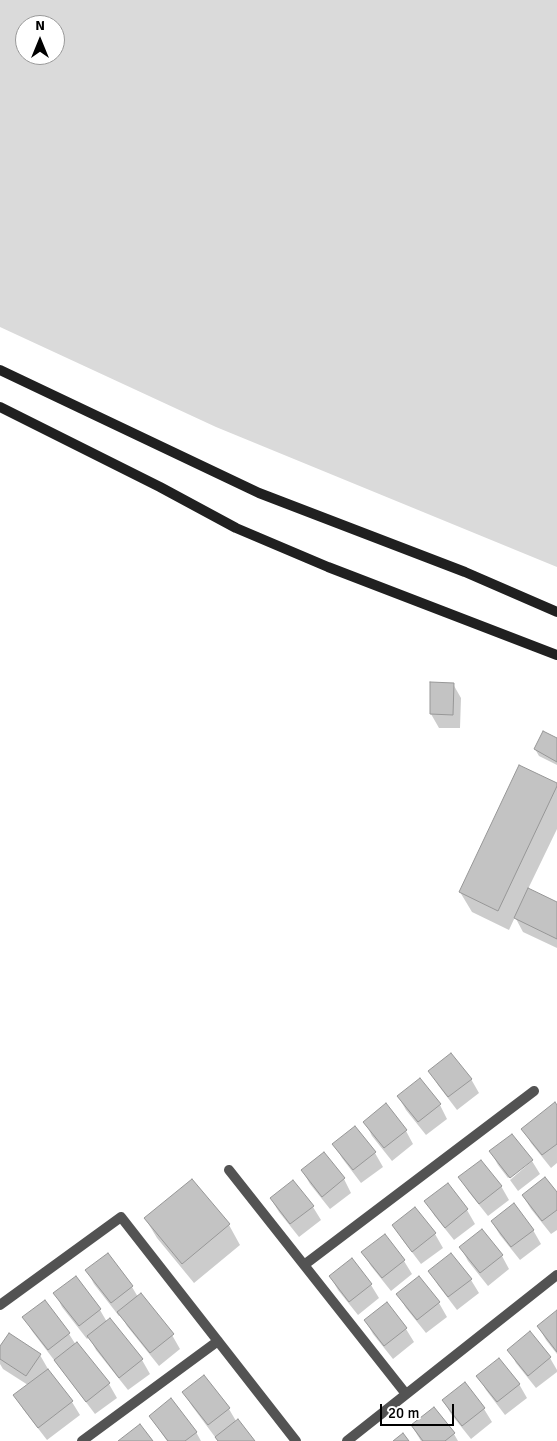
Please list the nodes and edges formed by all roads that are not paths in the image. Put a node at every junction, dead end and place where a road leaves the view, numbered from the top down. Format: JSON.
{"nodes":[{"id":1,"x":0,"y":370,"type":"edge"},
{"id":2,"x":0,"y":407,"type":"edge"},
{"id":3,"x":557,"y":612,"type":"edge"},
{"id":4,"x":557,"y":655,"type":"edge"},
{"id":5,"x":534,"y":1091,"type":"dead end"},
{"id":6,"x":229,"y":1170,"type":"dead end"},
{"id":7,"x":304,"y":1265,"type":"junction"},
{"id":8,"x":557,"y":1275,"type":"edge"},
{"id":9,"x":0,"y":1305,"type":"edge"},
{"id":10,"x":218,"y":1341,"type":"junction"},
{"id":11,"x":406,"y":1394,"type":"junction"},
{"id":12,"x":82,"y":1441,"type":"edge"},
{"id":13,"x":296,"y":1441,"type":"edge"},
{"id":14,"x":347,"y":1441,"type":"edge"}],
"edges":[{"from":1,"to":3,"type":"street"},
{"from":2,"to":4,"type":"street"},
{"from":5,"to":7,"type":"street"},
{"from":6,"to":7,"type":"street"},
{"from":7,"to":11,"type":"street"},
{"from":8,"to":11,"type":"street"},
{"from":9,"to":10,"type":"street"},
{"from":10,"to":12,"type":"street"},
{"from":10,"to":13,"type":"street"},
{"from":11,"to":14,"type":"street"}]}
